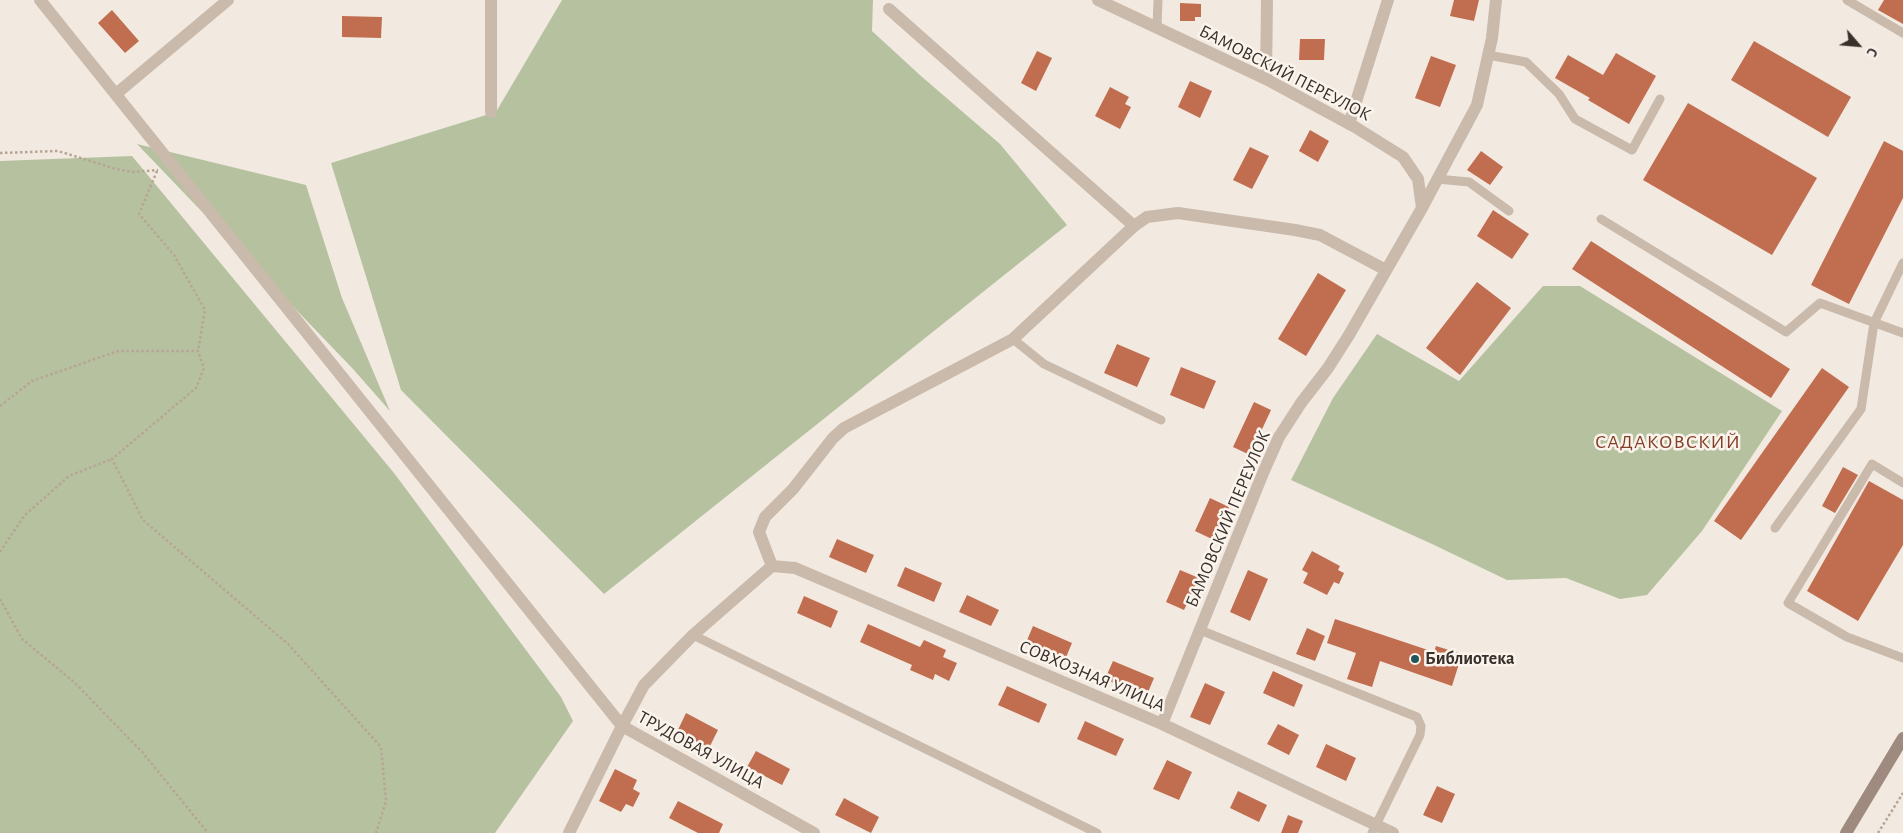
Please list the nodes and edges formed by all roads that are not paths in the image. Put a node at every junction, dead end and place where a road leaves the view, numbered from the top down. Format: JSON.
{"nodes":[{"id":1,"x":40,"y":0,"type":"edge"},
{"id":2,"x":228,"y":0,"type":"edge"},
{"id":3,"x":491,"y":0,"type":"edge"},
{"id":4,"x":1098,"y":0,"type":"edge"},
{"id":5,"x":1158,"y":0,"type":"edge"},
{"id":6,"x":1267,"y":0,"type":"edge"},
{"id":7,"x":1388,"y":0,"type":"edge"},
{"id":8,"x":1496,"y":0,"type":"edge"},
{"id":9,"x":1847,"y":0,"type":"edge"},
{"id":10,"x":1865,"y":4,"type":"edge"},
{"id":11,"x":889,"y":9,"type":"dead end"},
{"id":12,"x":1157,"y":28,"type":"junction"},
{"id":13,"x":1903,"y":33,"type":"edge"},
{"id":14,"x":1488,"y":55,"type":"junction"},
{"id":15,"x":1266,"y":79,"type":"junction"},
{"id":16,"x":116,"y":94,"type":"junction"},
{"id":17,"x":1660,"y":99,"type":"dead end"},
{"id":18,"x":491,"y":112,"type":"dead end"},
{"id":19,"x":1349,"y":124,"type":"junction"},
{"id":20,"x":1437,"y":179,"type":"junction"},
{"id":21,"x":1422,"y":208,"type":"junction"},
{"id":22,"x":1509,"y":211,"type":"dead end"},
{"id":23,"x":1601,"y":218,"type":"dead end"},
{"id":24,"x":1134,"y":226,"type":"junction"},
{"id":25,"x":1903,"y":263,"type":"edge"},
{"id":26,"x":1386,"y":270,"type":"junction"},
{"id":27,"x":1874,"y":323,"type":"junction"},
{"id":28,"x":1903,"y":333,"type":"edge"},
{"id":29,"x":1013,"y":339,"type":"junction"},
{"id":30,"x":1161,"y":420,"type":"dead end"},
{"id":31,"x":1903,"y":483,"type":"edge"},
{"id":32,"x":1775,"y":528,"type":"dead end"},
{"id":33,"x":772,"y":566,"type":"junction"},
{"id":34,"x":1200,"y":630,"type":"junction"},
{"id":35,"x":693,"y":635,"type":"junction"},
{"id":36,"x":1903,"y":658,"type":"edge"},
{"id":37,"x":1162,"y":724,"type":"junction"},
{"id":38,"x":622,"y":726,"type":"junction"},
{"id":39,"x":1903,"y":738,"type":"edge"},
{"id":40,"x":1374,"y":829,"type":"edge"},
{"id":41,"x":569,"y":833,"type":"edge"},
{"id":42,"x":814,"y":833,"type":"edge"},
{"id":43,"x":1097,"y":833,"type":"edge"},
{"id":44,"x":1393,"y":833,"type":"edge"},
{"id":45,"x":1846,"y":833,"type":"edge"}],
"edges":[{"from":1,"to":16,"type":"street"},
{"from":2,"to":16,"type":"street"},
{"from":3,"to":18,"type":"street"},
{"from":4,"to":12,"type":"street","name":"БАМОВСКИЙ ПЕРЕУЛОК"},
{"from":5,"to":12,"type":"lane"},
{"from":6,"to":15,"type":"street"},
{"from":7,"to":19,"type":"street"},
{"from":8,"to":14,"type":"street","name":"БАМОВСКИЙ ПЕРЕУЛОК"},
{"from":9,"to":10,"type":"lane"},
{"from":10,"to":13,"type":"lane"},
{"from":11,"to":24,"type":"street"},
{"from":12,"to":15,"type":"street","name":"БАМОВСКИЙ ПЕРЕУЛОК"},
{"from":14,"to":17,"type":"lane"},
{"from":14,"to":20,"type":"street","name":"БАМОВСКИЙ ПЕРЕУЛОК"},
{"from":15,"to":19,"type":"street","name":"БАМОВСКИЙ ПЕРЕУЛОК"},
{"from":16,"to":38,"type":"street"},
{"from":19,"to":21,"type":"street","name":"БАМОВСКИЙ ПЕРЕУЛОК"},
{"from":20,"to":21,"type":"street","name":"БАМОВСКИЙ ПЕРЕУЛОК"},
{"from":20,"to":22,"type":"lane"},
{"from":21,"to":26,"type":"street","name":"БАМОВСКИЙ ПЕРЕУЛОК"},
{"from":23,"to":27,"type":"lane"},
{"from":24,"to":26,"type":"street"},
{"from":24,"to":29,"type":"street"},
{"from":25,"to":27,"type":"lane"},
{"from":26,"to":34,"type":"street","name":"БАМОВСКИЙ ПЕРЕУЛОК"},
{"from":27,"to":28,"type":"lane"},
{"from":27,"to":32,"type":"lane"},
{"from":29,"to":30,"type":"lane"},
{"from":29,"to":33,"type":"street"},
{"from":31,"to":36,"type":"lane"},
{"from":33,"to":35,"type":"street"},
{"from":33,"to":37,"type":"street","name":"СОВХОЗНАЯ УЛИЦА"},
{"from":34,"to":37,"type":"street","name":"БАМОВСКИЙ ПЕРЕУЛОК"},
{"from":34,"to":40,"type":"lane"},
{"from":35,"to":38,"type":"street"},
{"from":35,"to":43,"type":"lane"},
{"from":37,"to":40,"type":"street","name":"СОВХОЗНАЯ УЛИЦА"},
{"from":38,"to":41,"type":"street","name":"ТРУДОВАЯ УЛИЦА"},
{"from":38,"to":42,"type":"street","name":"ТРУДОВАЯ УЛИЦА"},
{"from":39,"to":45,"type":"main road"},
{"from":40,"to":44,"type":"street","name":"СОВХОЗНАЯ УЛИЦА"}]}
